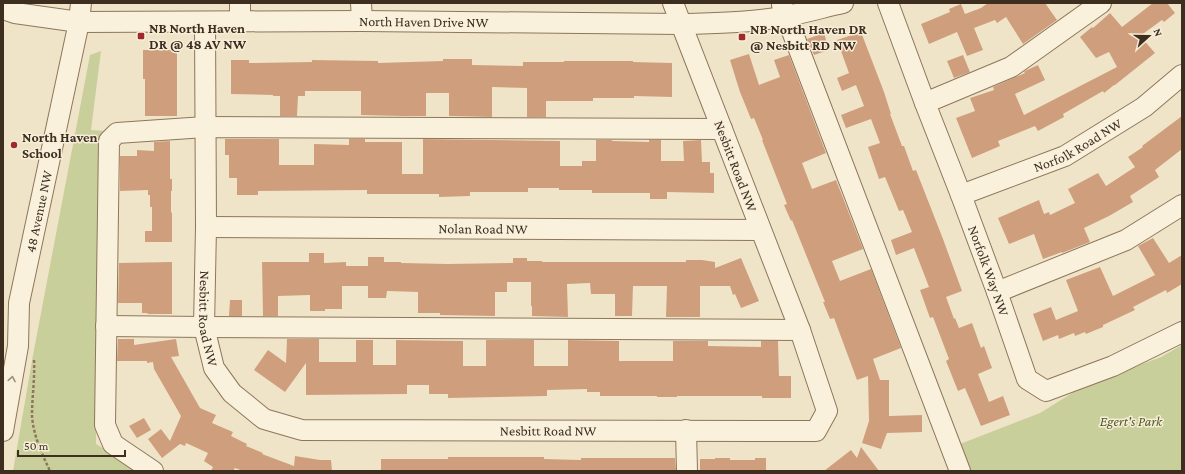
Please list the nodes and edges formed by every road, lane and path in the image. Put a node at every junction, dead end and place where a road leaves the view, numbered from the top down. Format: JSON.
{"nodes":[{"id":1,"x":82,"y":3,"type":"edge"},
{"id":2,"x":673,"y":3,"type":"edge"},
{"id":3,"x":843,"y":3,"type":"edge"},
{"id":4,"x":888,"y":3,"type":"edge"},
{"id":5,"x":1101,"y":3,"type":"edge"},
{"id":6,"x":3,"y":9,"type":"edge"},
{"id":7,"x":784,"y":10,"type":"edge"},
{"id":8,"x":362,"y":12,"type":"edge"},
{"id":9,"x":240,"y":13,"type":"edge"},
{"id":10,"x":79,"y":22,"type":"junction"},
{"id":11,"x":205,"y":22,"type":"junction"},
{"id":12,"x":682,"y":24,"type":"junction"},
{"id":13,"x":1182,"y":76,"type":"edge"},
{"id":14,"x":925,"y":103,"type":"junction"},
{"id":15,"x":205,"y":127,"type":"junction"},
{"id":16,"x":722,"y":129,"type":"junction"},
{"id":17,"x":961,"y":195,"type":"junction"},
{"id":18,"x":1182,"y":205,"type":"edge"},
{"id":19,"x":206,"y":227,"type":"junction"},
{"id":20,"x":760,"y":230,"type":"junction"},
{"id":21,"x":997,"y":292,"type":"junction"},
{"id":22,"x":106,"y":326,"type":"junction"},
{"id":23,"x":204,"y":328,"type":"junction"},
{"id":24,"x":800,"y":330,"type":"junction"},
{"id":25,"x":1182,"y":332,"type":"edge"},
{"id":26,"x":10,"y":341,"type":"edge"},
{"id":27,"x":686,"y":430,"type":"junction"},
{"id":28,"x":3,"y":431,"type":"edge"},
{"id":29,"x":50,"y":471,"type":"edge"},
{"id":30,"x":153,"y":471,"type":"edge"},
{"id":31,"x":687,"y":471,"type":"edge"},
{"id":32,"x":960,"y":471,"type":"edge"}],
"edges":[{"from":1,"to":10,"type":"street","name":"48 Avenue NW"},
{"from":2,"to":12,"type":"street","name":"Nesbitt Road NW"},
{"from":3,"to":7,"type":"street","name":"North Haven Drive NW"},
{"from":4,"to":14,"type":"street","name":"Norfolk Way NW"},
{"from":5,"to":14,"type":"street"},
{"from":6,"to":10,"type":"street","name":"North Haven Drive NW"},
{"from":7,"to":12,"type":"street","name":"North Haven Drive NW"},
{"from":7,"to":32,"type":"street"},
{"from":8,"to":9,"type":"street","name":"North Haven Drive NW"},
{"from":8,"to":12,"type":"street","name":"North Haven Drive NW"},
{"from":9,"to":11,"type":"street","name":"North Haven Drive NW"},
{"from":10,"to":11,"type":"street","name":"North Haven Drive NW"},
{"from":10,"to":26,"type":"street","name":"48 Avenue NW"},
{"from":11,"to":15,"type":"street","name":"Nesbitt Road NW"},
{"from":12,"to":16,"type":"street","name":"Nesbitt Road NW"},
{"from":13,"to":17,"type":"street","name":"Norfolk Road NW"},
{"from":14,"to":17,"type":"street","name":"Norfolk Way NW"},
{"from":15,"to":16,"type":"street"},
{"from":15,"to":19,"type":"street","name":"Nesbitt Road NW"},
{"from":15,"to":22,"type":"street"},
{"from":16,"to":20,"type":"street","name":"Nesbitt Road NW"},
{"from":17,"to":21,"type":"street","name":"Norfolk Way NW"},
{"from":18,"to":21,"type":"street"},
{"from":19,"to":20,"type":"street","name":"Nolan Road NW"},
{"from":19,"to":23,"type":"street","name":"Nesbitt Road NW"},
{"from":20,"to":24,"type":"street","name":"Nesbitt Road NW"},
{"from":21,"to":25,"type":"street","name":"Norfolk Way NW"},
{"from":22,"to":23,"type":"street"},
{"from":22,"to":30,"type":"street"},
{"from":23,"to":24,"type":"street"},
{"from":23,"to":27,"type":"street","name":"Nesbitt Road NW"},
{"from":24,"to":27,"type":"street","name":"Nesbitt Road NW"},
{"from":28,"to":26,"type":"street","name":"48 Avenue NW","one_way":true},
{"from":26,"to":29,"type":"path"},
{"from":27,"to":31,"type":"street"}]}
